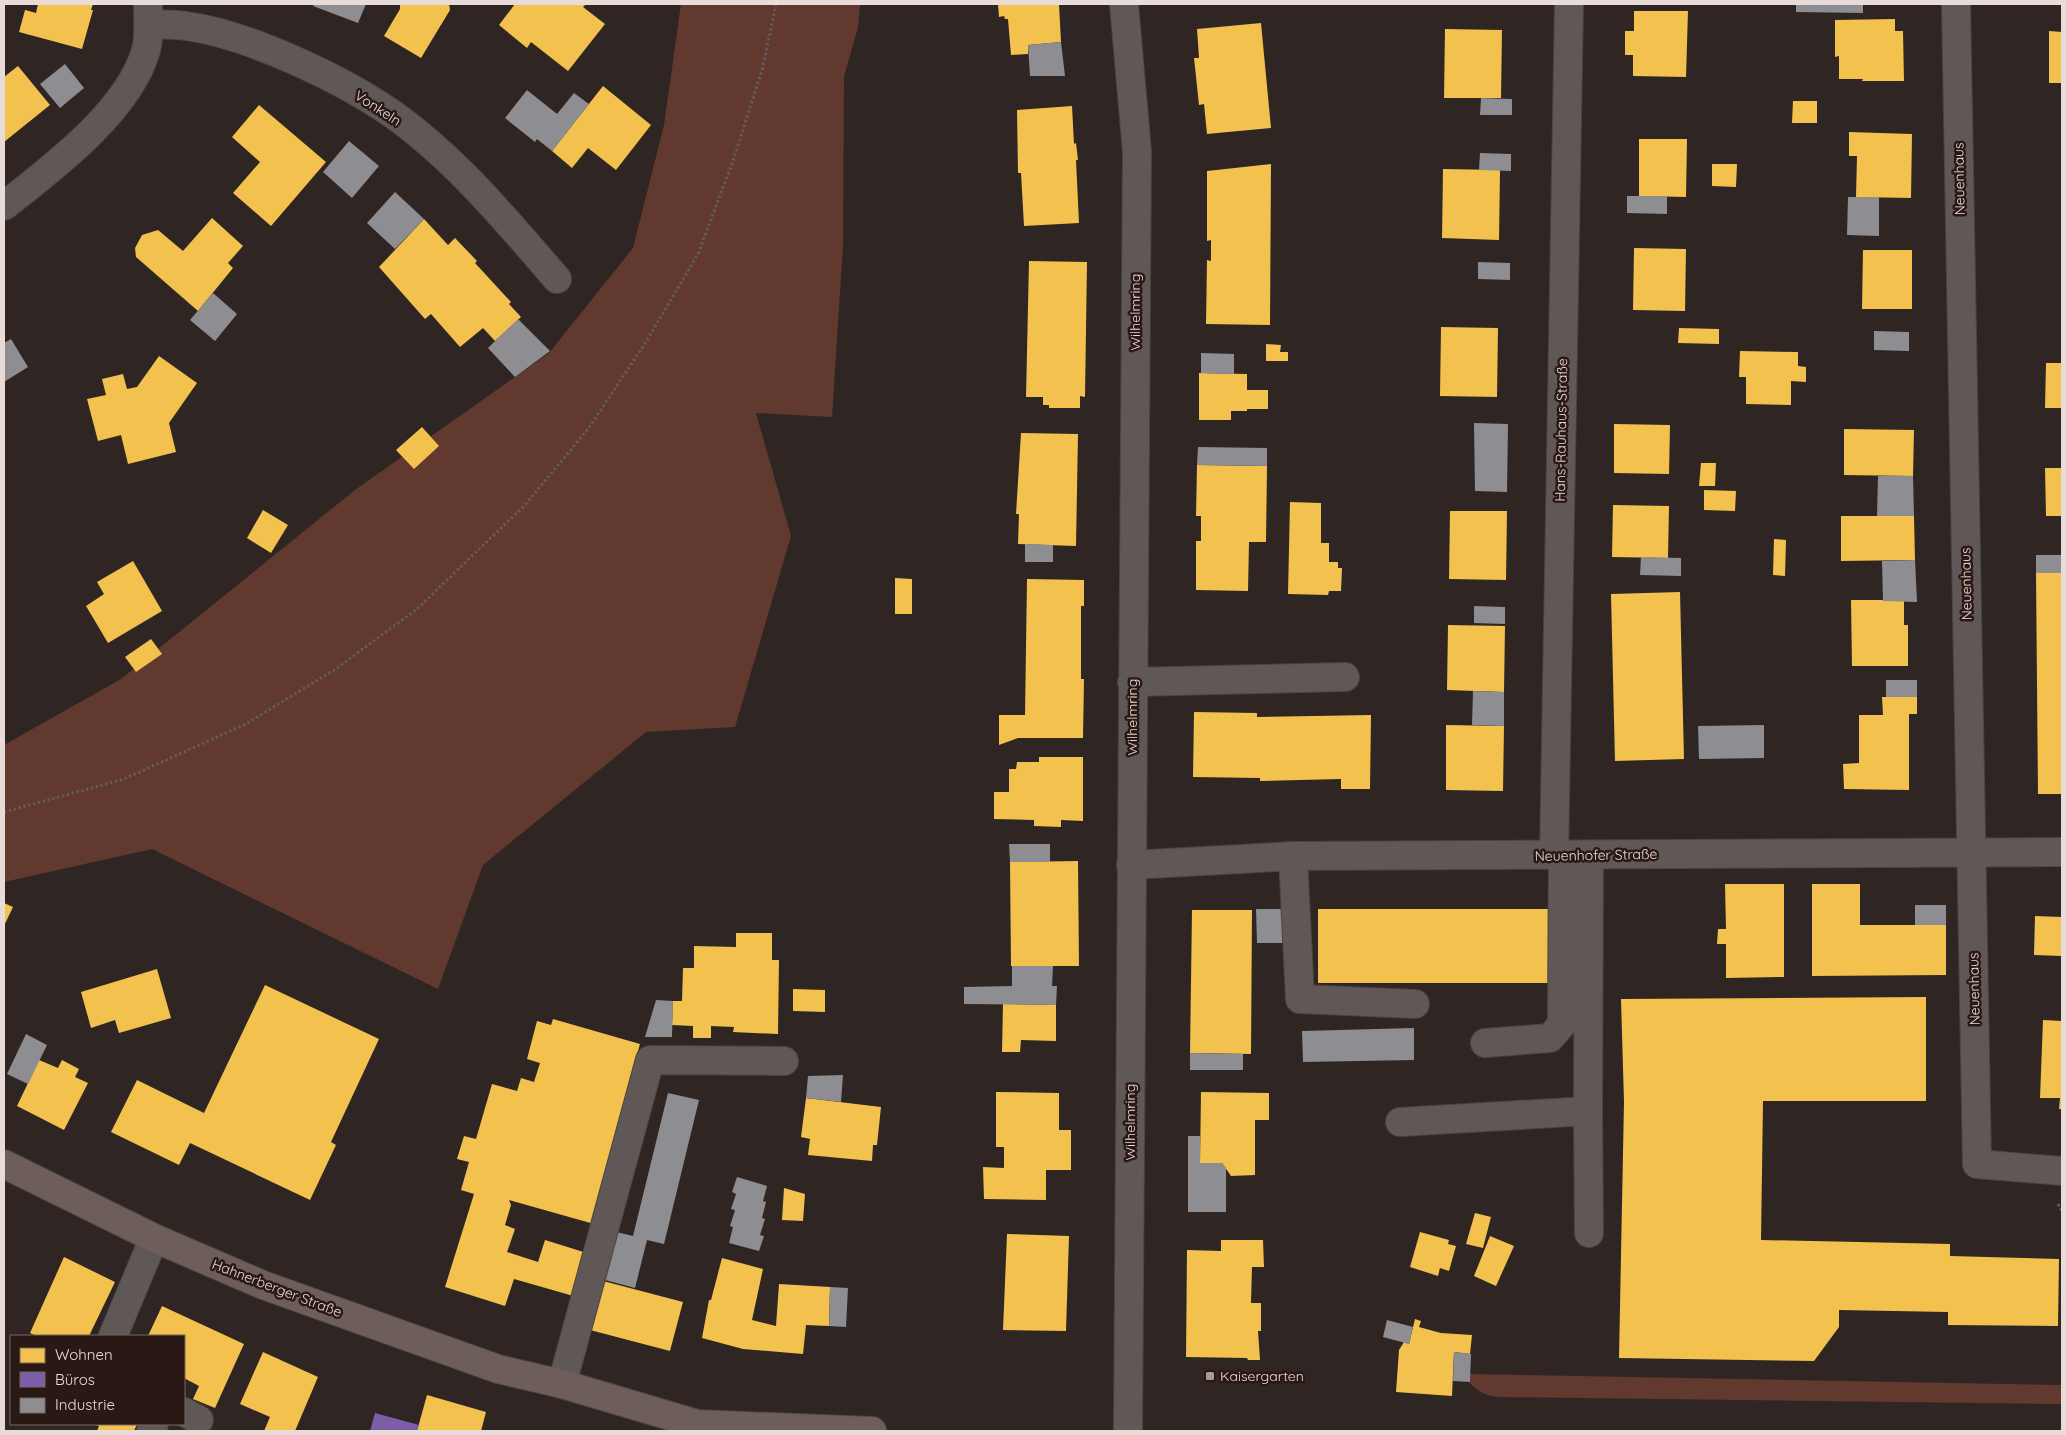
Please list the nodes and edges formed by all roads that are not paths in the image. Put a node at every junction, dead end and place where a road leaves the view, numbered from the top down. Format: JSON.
{"nodes":[{"id":1,"x":1124,"y":4,"type":"edge"},
{"id":2,"x":1569,"y":4,"type":"edge"},
{"id":3,"x":1956,"y":4,"type":"edge"},
{"id":4,"x":148,"y":14,"type":"edge"},
{"id":5,"x":4,"y":206,"type":"edge"},
{"id":6,"x":557,"y":279,"type":"dead end"},
{"id":7,"x":1345,"y":677,"type":"dead end"},
{"id":8,"x":1132,"y":682,"type":"junction"},
{"id":9,"x":1971,"y":851,"type":"junction"},
{"id":10,"x":2062,"y":852,"type":"edge"},
{"id":11,"x":1569,"y":855,"type":"junction"},
{"id":12,"x":1293,"y":856,"type":"junction"},
{"id":13,"x":1131,"y":865,"type":"junction"},
{"id":14,"x":1415,"y":1004,"type":"dead end"},
{"id":15,"x":1485,"y":1043,"type":"dead end"},
{"id":16,"x":784,"y":1060,"type":"dead end"},
{"id":17,"x":1588,"y":1111,"type":"junction"},
{"id":18,"x":1400,"y":1122,"type":"dead end"},
{"id":19,"x":4,"y":1164,"type":"edge"},
{"id":20,"x":2062,"y":1171,"type":"edge"},
{"id":21,"x":1589,"y":1233,"type":"dead end"},
{"id":22,"x":154,"y":1238,"type":"junction"},
{"id":23,"x":113,"y":1335,"type":"edge"},
{"id":24,"x":562,"y":1384,"type":"junction"},
{"id":25,"x":693,"y":1428,"type":"edge"},
{"id":26,"x":856,"y":1431,"type":"edge"},
{"id":27,"x":872,"y":1431,"type":"edge"},
{"id":28,"x":1128,"y":1431,"type":"edge"}],
"edges":[{"from":1,"to":8,"type":"street","name":"Wilhelmring"},
{"from":2,"to":11,"type":"street","name":"Hans-Rauhaus-Straße"},
{"from":3,"to":9,"type":"street","name":"Neuenhaus"},
{"from":4,"to":5,"type":"street","name":"Vonkeln"},
{"from":4,"to":6,"type":"street","name":"Vonkeln"},
{"from":7,"to":8,"type":"street"},
{"from":8,"to":13,"type":"street","name":"Wilhelmring"},
{"from":9,"to":10,"type":"street","name":"Neuenhofer Straße"},
{"from":9,"to":11,"type":"street","name":"Neuenhofer Straße"},
{"from":9,"to":20,"type":"street","name":"Neuenhaus"},
{"from":11,"to":12,"type":"street","name":"Neuenhofer Straße"},
{"from":11,"to":15,"type":"street"},
{"from":11,"to":17,"type":"street"},
{"from":12,"to":13,"type":"street","name":"Neuenhofer Straße"},
{"from":12,"to":14,"type":"street"},
{"from":13,"to":28,"type":"street","name":"Wilhelmring"},
{"from":16,"to":24,"type":"street"},
{"from":17,"to":18,"type":"street"},
{"from":17,"to":21,"type":"street"},
{"from":19,"to":22,"type":"main road","name":"Hahnerberger Straße"},
{"from":22,"to":23,"type":"street"},
{"from":22,"to":24,"type":"main road","name":"Hahnerberger Straße"},
{"from":24,"to":25,"type":"main road","name":"Hahnerberger Straße"},
{"from":25,"to":26,"type":"main road","name":"Hahnerberger Straße"},
{"from":26,"to":27,"type":"main road","name":"Hahnerberger Straße"}]}
